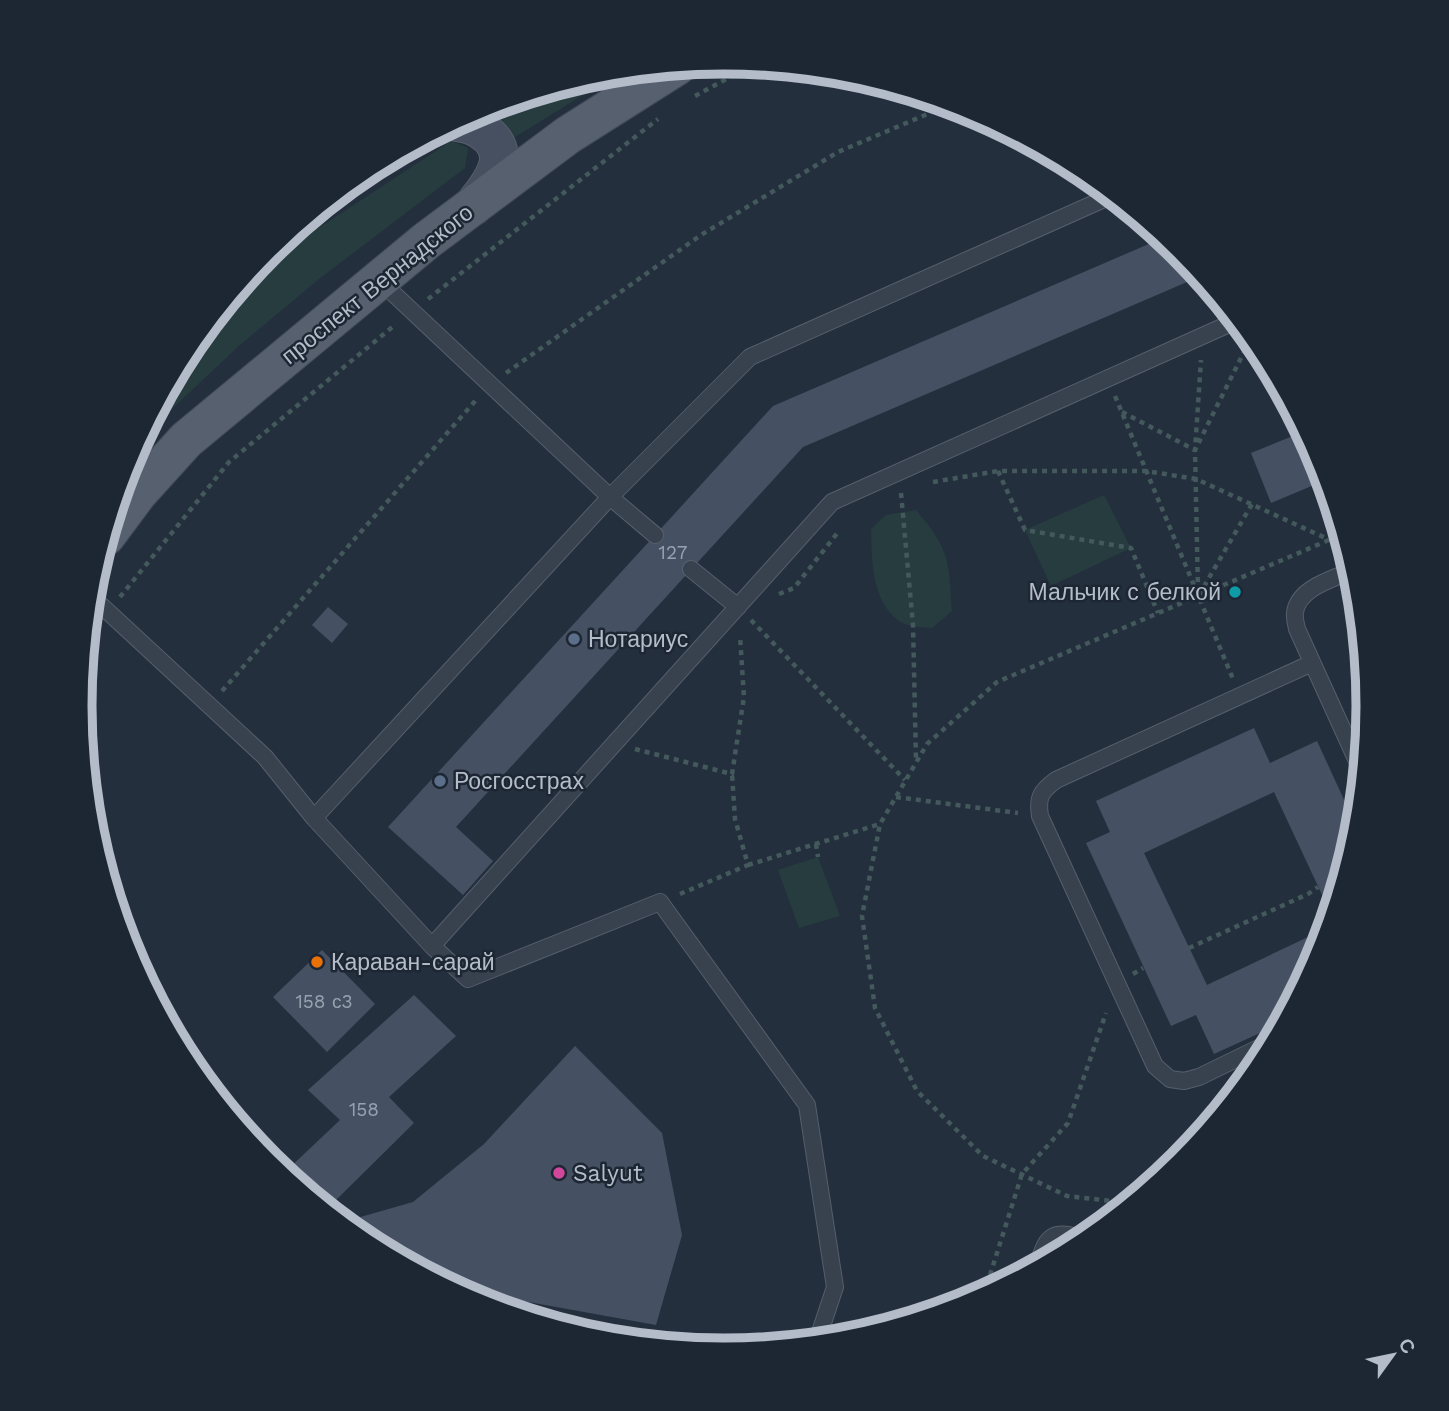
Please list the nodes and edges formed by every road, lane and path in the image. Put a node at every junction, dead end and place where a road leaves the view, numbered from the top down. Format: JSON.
{"nodes":[{"id":1,"x":715,"y":74,"type":"edge"},
{"id":2,"x":682,"y":83,"type":"edge"},
{"id":3,"x":936,"y":110,"type":"edge"},
{"id":4,"x":664,"y":115,"type":"dead end"},
{"id":5,"x":475,"y":126,"type":"edge"},
{"id":6,"x":1103,"y":200,"type":"edge"},
{"id":7,"x":473,"y":206,"type":"junction"},
{"id":8,"x":379,"y":280,"type":"junction"},
{"id":9,"x":411,"y":311,"type":"junction"},
{"id":10,"x":1228,"y":324,"type":"edge"},
{"id":11,"x":1202,"y":336,"type":"junction"},
{"id":12,"x":1246,"y":349,"type":"edge"},
{"id":13,"x":1107,"y":379,"type":"junction"},
{"id":14,"x":490,"y":385,"type":"junction"},
{"id":15,"x":1121,"y":411,"type":"junction"},
{"id":16,"x":1195,"y":450,"type":"junction"},
{"id":17,"x":998,"y":471,"type":"junction"},
{"id":18,"x":1146,"y":471,"type":"junction"},
{"id":19,"x":1196,"y":479,"type":"junction"},
{"id":20,"x":925,"y":483,"type":"dead end"},
{"id":21,"x":900,"y":487,"type":"dead end"},
{"id":22,"x":891,"y":492,"type":"dead end"},
{"id":23,"x":610,"y":497,"type":"junction"},
{"id":24,"x":1252,"y":504,"type":"junction"},
{"id":25,"x":902,"y":512,"type":"dead end"},
{"id":26,"x":122,"y":514,"type":"edge"},
{"id":27,"x":843,"y":525,"type":"dead end"},
{"id":28,"x":654,"y":535,"type":"dead end"},
{"id":29,"x":1334,"y":538,"type":"edge"},
{"id":30,"x":1330,"y":540,"type":"junction"},
{"id":31,"x":691,"y":569,"type":"dead end"},
{"id":32,"x":1342,"y":575,"type":"edge"},
{"id":33,"x":1198,"y":596,"type":"junction"},
{"id":34,"x":101,"y":605,"type":"edge"},
{"id":35,"x":738,"y":607,"type":"junction"},
{"id":36,"x":108,"y":612,"type":"junction"},
{"id":37,"x":1158,"y":613,"type":"junction"},
{"id":38,"x":97,"y":628,"type":"edge"},
{"id":39,"x":1312,"y":663,"type":"junction"},
{"id":40,"x":1240,"y":696,"type":"junction"},
{"id":41,"x":210,"y":705,"type":"junction"},
{"id":42,"x":637,"y":750,"type":"dead end"},
{"id":43,"x":1354,"y":755,"type":"edge"},
{"id":44,"x":916,"y":762,"type":"junction"},
{"id":45,"x":732,"y":774,"type":"junction"},
{"id":46,"x":905,"y":780,"type":"junction"},
{"id":47,"x":896,"y":797,"type":"junction"},
{"id":48,"x":1040,"y":816,"type":"junction"},
{"id":49,"x":314,"y":818,"type":"junction"},
{"id":50,"x":880,"y":824,"type":"junction"},
{"id":51,"x":816,"y":844,"type":"junction"},
{"id":52,"x":818,"y":857,"type":"dead end"},
{"id":53,"x":748,"y":865,"type":"junction"},
{"id":54,"x":1318,"y":887,"type":"dead end"},
{"id":55,"x":660,"y":902,"type":"junction"},
{"id":56,"x":432,"y":946,"type":"junction"},
{"id":57,"x":1189,"y":948,"type":"dead end"},
{"id":58,"x":1117,"y":983,"type":"junction"},
{"id":59,"x":1254,"y":1050,"type":"edge"},
{"id":60,"x":1022,"y":1174,"type":"junction"},
{"id":61,"x":1116,"y":1201,"type":"edge"},
{"id":62,"x":1070,"y":1235,"type":"edge"},
{"id":63,"x":1042,"y":1252,"type":"edge"},
{"id":64,"x":989,"y":1279,"type":"edge"},
{"id":65,"x":821,"y":1330,"type":"edge"}],
"edges":[{"from":1,"to":2,"type":"path"},
{"from":2,"to":7,"type":"main road","name":"проспект Вернадского"},
{"from":3,"to":14,"type":"path"},
{"from":4,"to":9,"type":"path"},
{"from":5,"to":7,"type":"main road"},
{"from":6,"to":23,"type":"lane"},
{"from":7,"to":8,"type":"main road","name":"проспект Вернадского"},
{"from":8,"to":9,"type":"lane"},
{"from":8,"to":26,"type":"main road","name":"проспект Вернадского"},
{"from":9,"to":14,"type":"lane"},
{"from":9,"to":36,"type":"path"},
{"from":10,"to":11,"type":"lane"},
{"from":11,"to":13,"type":"lane"},
{"from":11,"to":16,"type":"path"},
{"from":12,"to":16,"type":"path"},
{"from":13,"to":15,"type":"path"},
{"from":13,"to":35,"type":"lane"},
{"from":14,"to":23,"type":"lane"},
{"from":14,"to":41,"type":"path"},
{"from":15,"to":16,"type":"path"},
{"from":15,"to":18,"type":"path"},
{"from":16,"to":19,"type":"path"},
{"from":17,"to":18,"type":"path"},
{"from":17,"to":20,"type":"path"},
{"from":17,"to":37,"type":"path"},
{"from":18,"to":19,"type":"path"},
{"from":18,"to":33,"type":"path"},
{"from":19,"to":24,"type":"path"},
{"from":19,"to":33,"type":"path"},
{"from":21,"to":22,"type":"path"},
{"from":23,"to":28,"type":"lane"},
{"from":23,"to":49,"type":"lane"},
{"from":24,"to":30,"type":"path"},
{"from":24,"to":33,"type":"path"},
{"from":25,"to":44,"type":"path"},
{"from":27,"to":35,"type":"path"},
{"from":29,"to":30,"type":"path"},
{"from":30,"to":33,"type":"path"},
{"from":31,"to":35,"type":"lane"},
{"from":32,"to":39,"type":"lane"},
{"from":33,"to":37,"type":"path"},
{"from":33,"to":40,"type":"path"},
{"from":34,"to":36,"type":"lane"},
{"from":35,"to":45,"type":"path"},
{"from":35,"to":46,"type":"path"},
{"from":35,"to":56,"type":"lane"},
{"from":36,"to":38,"type":"path"},
{"from":36,"to":41,"type":"lane"},
{"from":37,"to":44,"type":"path"},
{"from":39,"to":40,"type":"lane"},
{"from":39,"to":43,"type":"lane"},
{"from":40,"to":48,"type":"lane"},
{"from":41,"to":49,"type":"lane"},
{"from":42,"to":45,"type":"path"},
{"from":44,"to":46,"type":"path"},
{"from":45,"to":53,"type":"path"},
{"from":46,"to":47,"type":"path"},
{"from":47,"to":48,"type":"path"},
{"from":47,"to":50,"type":"path"},
{"from":48,"to":58,"type":"lane"},
{"from":49,"to":56,"type":"lane"},
{"from":50,"to":51,"type":"path"},
{"from":50,"to":60,"type":"path"},
{"from":51,"to":52,"type":"path"},
{"from":51,"to":53,"type":"path"},
{"from":53,"to":55,"type":"path"},
{"from":54,"to":57,"type":"path"},
{"from":55,"to":56,"type":"lane"},
{"from":55,"to":65,"type":"lane"},
{"from":58,"to":59,"type":"lane"},
{"from":58,"to":60,"type":"path"},
{"from":60,"to":61,"type":"path"},
{"from":60,"to":64,"type":"path"},
{"from":62,"to":63,"type":"lane"}]}
